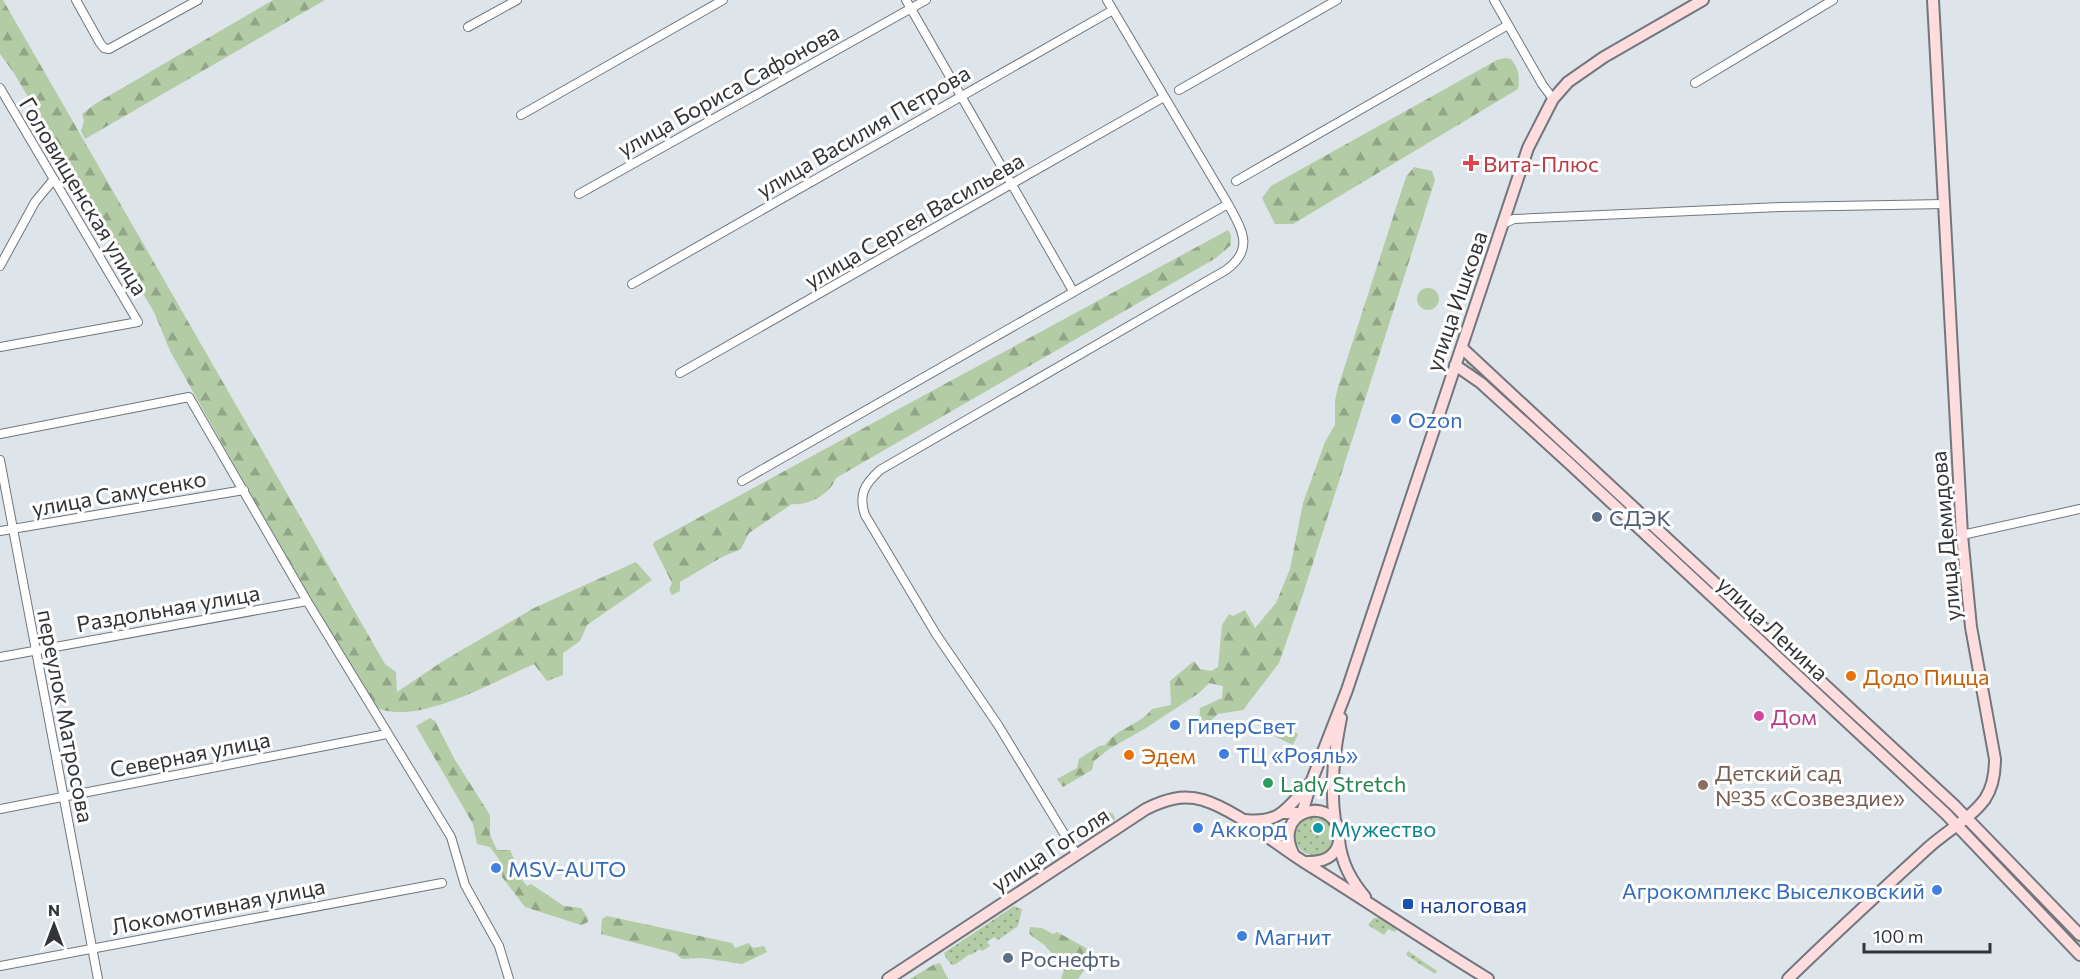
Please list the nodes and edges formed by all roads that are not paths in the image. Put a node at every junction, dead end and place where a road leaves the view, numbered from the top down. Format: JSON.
{"nodes":[{"id":1,"x":76,"y":0,"type":"edge"},
{"id":2,"x":198,"y":0,"type":"edge"},
{"id":3,"x":517,"y":0,"type":"edge"},
{"id":4,"x":723,"y":0,"type":"edge"},
{"id":5,"x":906,"y":0,"type":"edge"},
{"id":6,"x":926,"y":0,"type":"edge"},
{"id":7,"x":1107,"y":0,"type":"edge"},
{"id":8,"x":1337,"y":0,"type":"edge"},
{"id":9,"x":1494,"y":0,"type":"edge"},
{"id":10,"x":1702,"y":0,"type":"edge"},
{"id":11,"x":1833,"y":0,"type":"edge"},
{"id":12,"x":1933,"y":0,"type":"edge"},
{"id":13,"x":911,"y":9,"type":"junction"},
{"id":14,"x":1113,"y":10,"type":"junction"},
{"id":15,"x":1508,"y":25,"type":"junction"},
{"id":16,"x":468,"y":27,"type":"dead end"},
{"id":17,"x":1695,"y":83,"type":"dead end"},
{"id":18,"x":0,"y":88,"type":"edge"},
{"id":19,"x":1179,"y":90,"type":"dead end"},
{"id":20,"x":962,"y":95,"type":"junction"},
{"id":21,"x":1164,"y":97,"type":"junction"},
{"id":22,"x":1553,"y":99,"type":"junction"},
{"id":23,"x":521,"y":115,"type":"dead end"},
{"id":24,"x":54,"y":179,"type":"junction"},
{"id":25,"x":1236,"y":181,"type":"dead end"},
{"id":26,"x":1011,"y":185,"type":"junction"},
{"id":27,"x":579,"y":194,"type":"dead end"},
{"id":28,"x":1228,"y":204,"type":"junction"},
{"id":29,"x":1944,"y":204,"type":"junction"},
{"id":30,"x":1503,"y":224,"type":"junction"},
{"id":31,"x":0,"y":266,"type":"edge"},
{"id":32,"x":632,"y":284,"type":"dead end"},
{"id":33,"x":1073,"y":291,"type":"junction"},
{"id":34,"x":0,"y":347,"type":"edge"},
{"id":35,"x":1462,"y":348,"type":"junction"},
{"id":36,"x":1455,"y":365,"type":"junction"},
{"id":37,"x":680,"y":373,"type":"dead end"},
{"id":38,"x":0,"y":434,"type":"edge"},
{"id":39,"x":0,"y":460,"type":"edge"},
{"id":40,"x":742,"y":481,"type":"dead end"},
{"id":41,"x":244,"y":490,"type":"junction"},
{"id":42,"x":2080,"y":509,"type":"edge"},
{"id":43,"x":13,"y":529,"type":"junction"},
{"id":44,"x":0,"y":531,"type":"edge"},
{"id":45,"x":1962,"y":535,"type":"junction"},
{"id":46,"x":307,"y":601,"type":"junction"},
{"id":47,"x":35,"y":651,"type":"junction"},
{"id":48,"x":0,"y":657,"type":"edge"},
{"id":49,"x":1347,"y":690,"type":"junction"},
{"id":50,"x":387,"y":734,"type":"junction"},
{"id":51,"x":1312,"y":780,"type":"junction"},
{"id":52,"x":64,"y":797,"type":"junction"},
{"id":53,"x":0,"y":809,"type":"edge"},
{"id":54,"x":1283,"y":813,"type":"junction"},
{"id":55,"x":1302,"y":813,"type":"junction"},
{"id":56,"x":1966,"y":818,"type":"junction"},
{"id":57,"x":1242,"y":820,"type":"junction"},
{"id":58,"x":1335,"y":822,"type":"junction"},
{"id":59,"x":1956,"y":826,"type":"junction"},
{"id":60,"x":1339,"y":841,"type":"junction"},
{"id":61,"x":1077,"y":855,"type":"junction"},
{"id":62,"x":1299,"y":859,"type":"junction"},
{"id":63,"x":442,"y":883,"type":"dead end"},
{"id":64,"x":1370,"y":904,"type":"junction"},
{"id":65,"x":2080,"y":934,"type":"edge"},
{"id":66,"x":92,"y":948,"type":"junction"},
{"id":67,"x":2080,"y":956,"type":"edge"},
{"id":68,"x":0,"y":966,"type":"edge"},
{"id":69,"x":98,"y":979,"type":"edge"},
{"id":70,"x":509,"y":979,"type":"edge"},
{"id":71,"x":888,"y":979,"type":"edge"},
{"id":72,"x":1488,"y":979,"type":"edge"},
{"id":73,"x":1788,"y":979,"type":"edge"}],
"edges":[{"from":1,"to":2,"type":"street"},
{"from":3,"to":16,"type":"street"},
{"from":4,"to":23,"type":"street"},
{"from":5,"to":13,"type":"street"},
{"from":6,"to":13,"type":"street","name":"улица Бориса Сафонова"},
{"from":7,"to":14,"type":"street"},
{"from":8,"to":19,"type":"street"},
{"from":9,"to":15,"type":"street"},
{"from":10,"to":22,"type":"street","name":"улица Ишкова"},
{"from":11,"to":17,"type":"street"},
{"from":12,"to":29,"type":"street","name":"улица Демидова"},
{"from":13,"to":20,"type":"street"},
{"from":13,"to":27,"type":"street","name":"улица Бориса Сафонова"},
{"from":14,"to":20,"type":"street","name":"улица Василия Петрова"},
{"from":14,"to":21,"type":"street"},
{"from":15,"to":22,"type":"street"},
{"from":15,"to":25,"type":"street"},
{"from":18,"to":24,"type":"street","name":"Головищенская улица"},
{"from":20,"to":26,"type":"street"},
{"from":20,"to":32,"type":"street","name":"улица Василия Петрова"},
{"from":21,"to":26,"type":"street","name":"улица Сергея Васильева"},
{"from":21,"to":28,"type":"street"},
{"from":22,"to":30,"type":"street","name":"улица Ишкова"},
{"from":24,"to":31,"type":"street"},
{"from":24,"to":34,"type":"street","name":"Головищенская улица"},
{"from":26,"to":33,"type":"street"},
{"from":26,"to":37,"type":"street","name":"улица Сергея Васильева"},
{"from":28,"to":33,"type":"street"},
{"from":28,"to":61,"type":"street"},
{"from":29,"to":30,"type":"street"},
{"from":29,"to":45,"type":"street","name":"улица Демидова"},
{"from":30,"to":35,"type":"street","name":"улица Ишкова"},
{"from":33,"to":40,"type":"street"},
{"from":35,"to":36,"type":"street","name":"улица Ишкова"},
{"from":35,"to":56,"type":"street","name":"улица Ленина"},
{"from":36,"to":49,"type":"street","name":"улица Ишкова"},
{"from":36,"to":59,"type":"street","name":"улица Ленина"},
{"from":38,"to":41,"type":"street"},
{"from":39,"to":43,"type":"street","name":"переулок Матросова"},
{"from":41,"to":43,"type":"street","name":"улица Самусенко"},
{"from":41,"to":46,"type":"street"},
{"from":42,"to":45,"type":"street"},
{"from":43,"to":44,"type":"street","name":"улица Самусенко"},
{"from":43,"to":47,"type":"street","name":"переулок Матросова"},
{"from":45,"to":56,"type":"street","name":"улица Демидова"},
{"from":46,"to":47,"type":"street","name":"Раздольная улица"},
{"from":46,"to":50,"type":"street"},
{"from":47,"to":48,"type":"street","name":"Раздольная улица"},
{"from":47,"to":52,"type":"street","name":"переулок Матросова"},
{"from":49,"to":51,"type":"street","name":"улица Ишкова"},
{"from":49,"to":58,"type":"street","name":"улица Ишкова"},
{"from":50,"to":52,"type":"street","name":"Северная улица"},
{"from":50,"to":70,"type":"street"},
{"from":51,"to":54,"type":"street"},
{"from":51,"to":55,"type":"street","name":"улица Ишкова"},
{"from":52,"to":53,"type":"street","name":"Северная улица"},
{"from":52,"to":66,"type":"street","name":"переулок Матросова"},
{"from":54,"to":55,"type":"street"},
{"from":54,"to":57,"type":"street"},
{"from":55,"to":58,"type":"street"},
{"from":55,"to":62,"type":"street"},
{"from":56,"to":59,"type":"street","name":"улица Демидова"},
{"from":56,"to":65,"type":"street","name":"улица Ленина"},
{"from":57,"to":61,"type":"street","name":"улица Гоголя"},
{"from":57,"to":62,"type":"street","name":"улица Гоголя"},
{"from":58,"to":60,"type":"street"},
{"from":59,"to":67,"type":"street","name":"улица Ленина"},
{"from":59,"to":73,"type":"street","name":"улица Демидова"},
{"from":60,"to":62,"type":"street"},
{"from":60,"to":64,"type":"street"},
{"from":61,"to":71,"type":"street","name":"улица Гоголя"},
{"from":62,"to":64,"type":"street"},
{"from":63,"to":66,"type":"street","name":"Локомотивная улица"},
{"from":64,"to":72,"type":"street"},
{"from":66,"to":68,"type":"street","name":"Локомотивная улица"},
{"from":66,"to":69,"type":"street","name":"переулок Матросова"}]}
